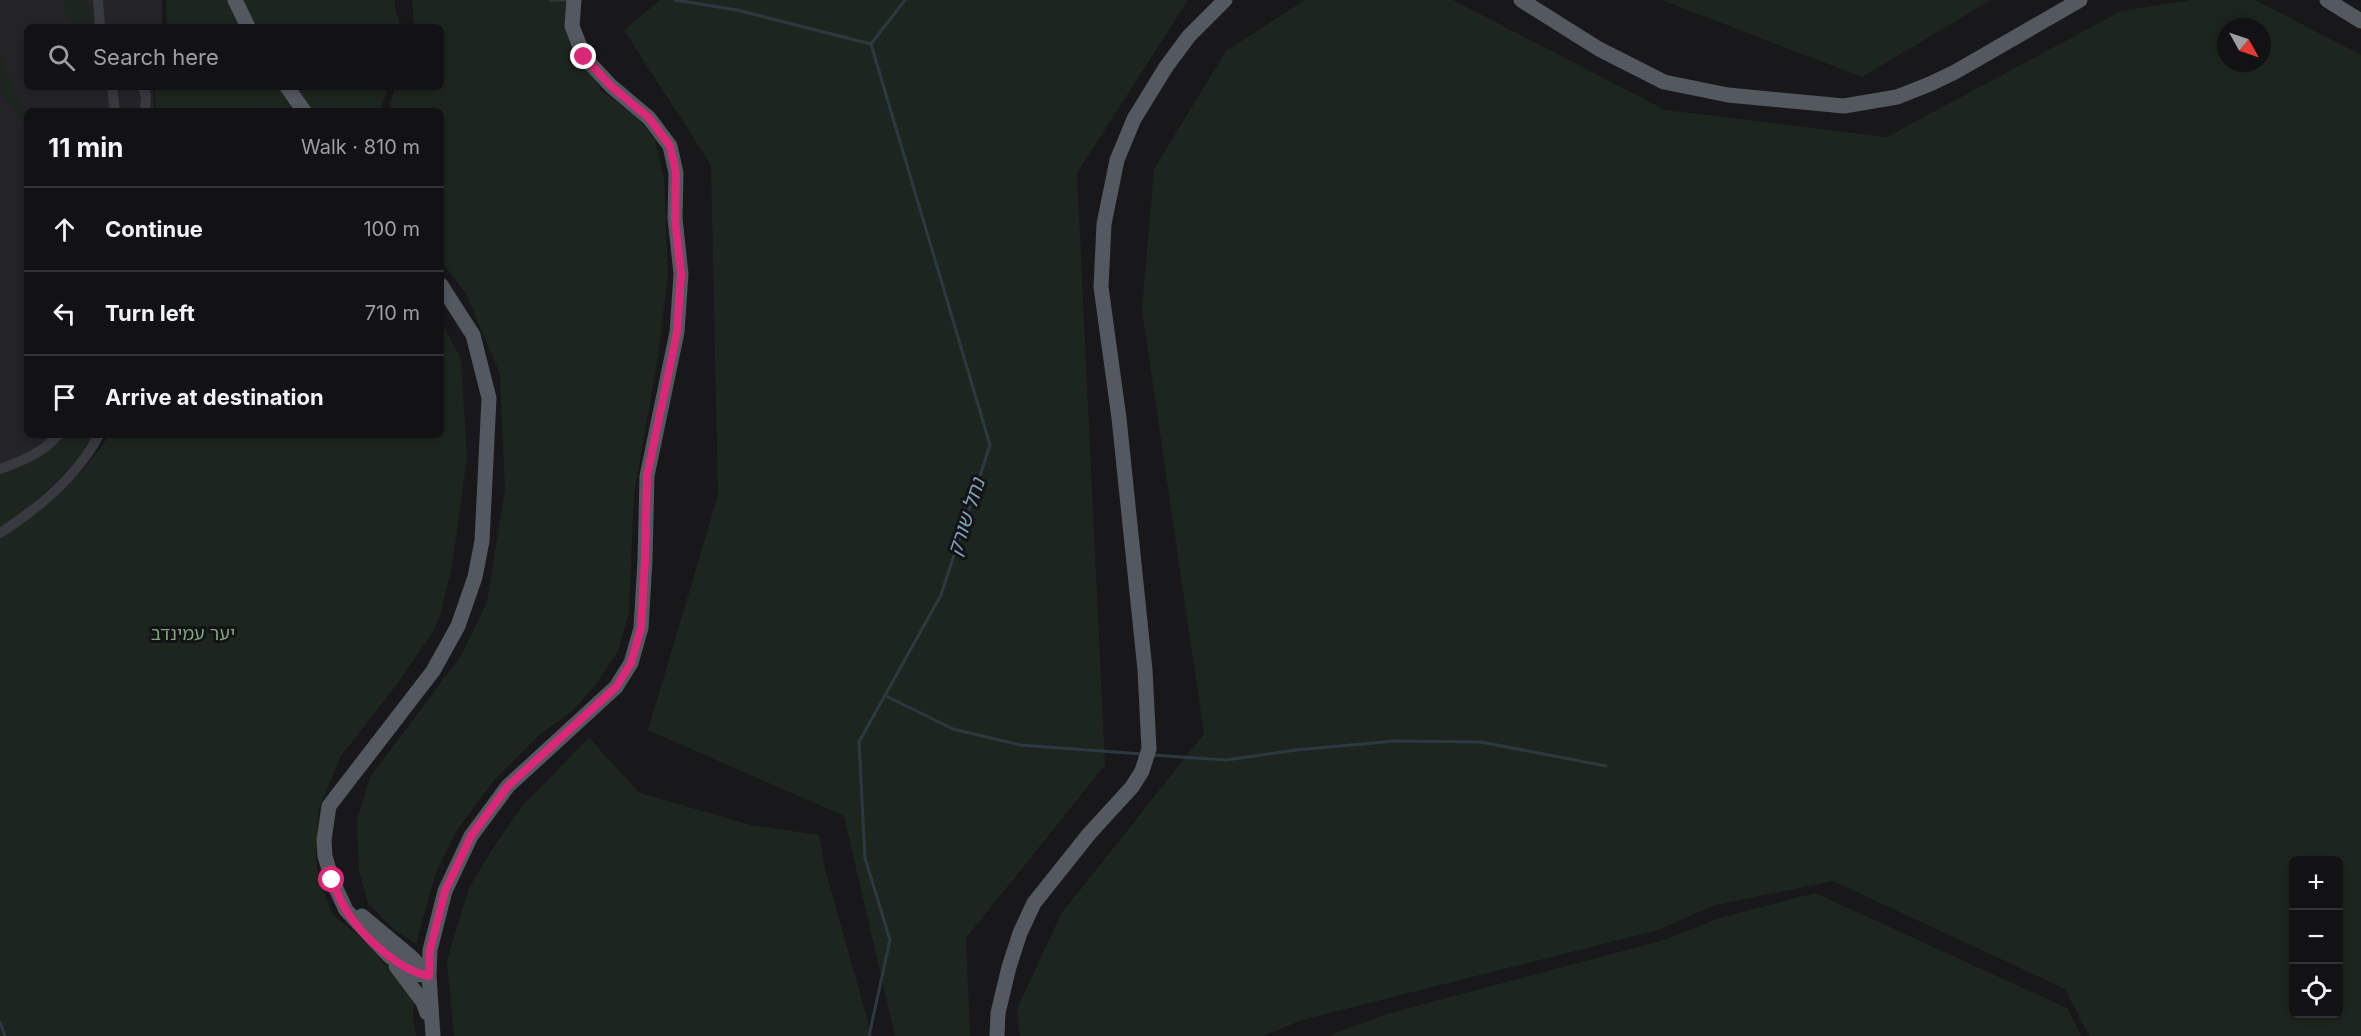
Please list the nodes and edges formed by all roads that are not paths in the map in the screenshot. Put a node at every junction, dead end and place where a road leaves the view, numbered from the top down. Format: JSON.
{"nodes":[{"id":1,"x":98,"y":0,"type":"edge"},
{"id":2,"x":235,"y":0,"type":"edge"},
{"id":3,"x":574,"y":0,"type":"edge"},
{"id":4,"x":1225,"y":0,"type":"edge"},
{"id":5,"x":1521,"y":0,"type":"edge"},
{"id":6,"x":2080,"y":0,"type":"edge"},
{"id":7,"x":2327,"y":0,"type":"edge"},
{"id":8,"x":2361,"y":21,"type":"edge"},
{"id":9,"x":100,"y":24,"type":"edge"},
{"id":10,"x":247,"y":24,"type":"edge"},
{"id":11,"x":112,"y":90,"type":"edge"},
{"id":12,"x":144,"y":90,"type":"edge"},
{"id":13,"x":289,"y":90,"type":"edge"},
{"id":14,"x":115,"y":108,"type":"edge"},
{"id":15,"x":145,"y":108,"type":"edge"},
{"id":16,"x":302,"y":108,"type":"edge"},
{"id":17,"x":444,"y":290,"type":"edge"},
{"id":18,"x":55,"y":438,"type":"edge"},
{"id":19,"x":97,"y":438,"type":"edge"},
{"id":20,"x":0,"y":469,"type":"edge"},
{"id":21,"x":0,"y":533,"type":"edge"},
{"id":22,"x":329,"y":806,"type":"junction"},
{"id":23,"x":389,"y":956,"type":"junction"},
{"id":24,"x":429,"y":976,"type":"junction"},
{"id":25,"x":432,"y":1028,"type":"edge"},
{"id":26,"x":997,"y":1036,"type":"edge"}],
"edges":[{"from":1,"to":9,"type":"street"},
{"from":2,"to":10,"type":"main road"},
{"from":3,"to":24,"type":"main road"},
{"from":4,"to":26,"type":"main road"},
{"from":5,"to":6,"type":"main road"},
{"from":7,"to":8,"type":"main road"},
{"from":11,"to":14,"type":"street"},
{"from":12,"to":15,"type":"street"},
{"from":13,"to":16,"type":"main road"},
{"from":17,"to":22,"type":"main road"},
{"from":18,"to":20,"type":"street"},
{"from":19,"to":21,"type":"street"},
{"from":22,"to":23,"type":"main road"},
{"from":22,"to":24,"type":"main road"},
{"from":23,"to":24,"type":"main road"},
{"from":23,"to":25,"type":"main road"},
{"from":24,"to":25,"type":"main road"}]}
